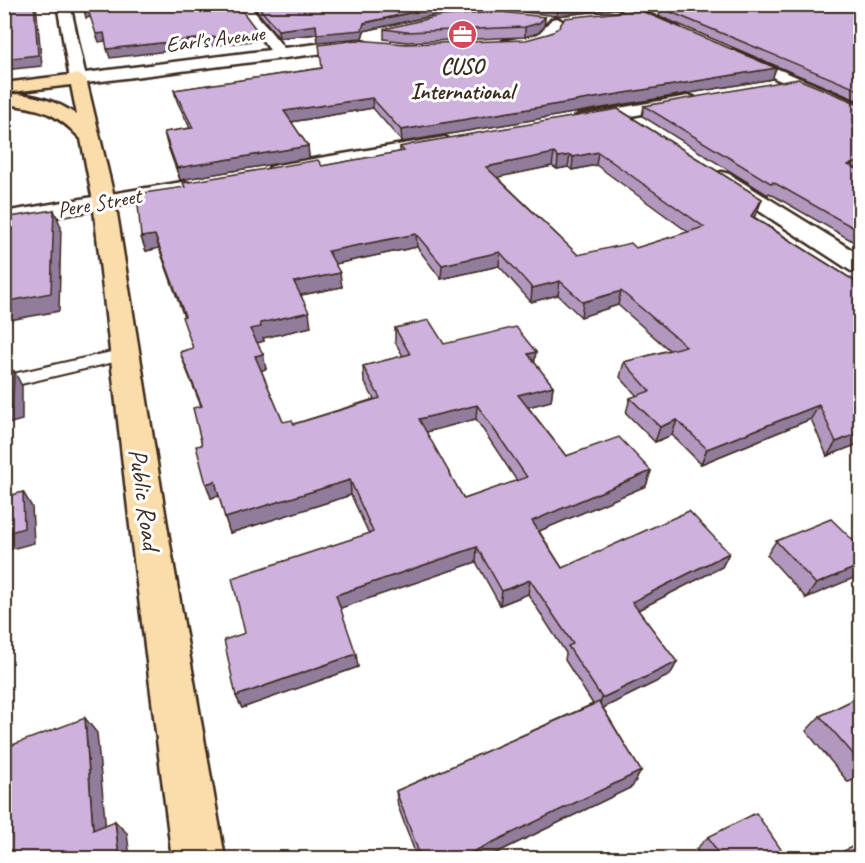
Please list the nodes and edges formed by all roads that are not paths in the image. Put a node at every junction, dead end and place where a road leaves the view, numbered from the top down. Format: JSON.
{"nodes":[{"id":1,"x":63,"y":4,"type":"edge"},
{"id":2,"x":240,"y":4,"type":"edge"},
{"id":3,"x":615,"y":4,"type":"edge"},
{"id":4,"x":649,"y":11,"type":"junction"},
{"id":5,"x":602,"y":17,"type":"edge"},
{"id":6,"x":557,"y":21,"type":"edge"},
{"id":7,"x":689,"y":36,"type":"edge"},
{"id":8,"x":378,"y":41,"type":"edge"},
{"id":9,"x":493,"y":46,"type":"edge"},
{"id":10,"x":721,"y":50,"type":"edge"},
{"id":11,"x":280,"y":53,"type":"junction"},
{"id":12,"x":78,"y":79,"type":"junction"},
{"id":13,"x":796,"y":82,"type":"junction"},
{"id":14,"x":4,"y":88,"type":"edge"},
{"id":15,"x":761,"y":88,"type":"edge"},
{"id":16,"x":702,"y":98,"type":"edge"},
{"id":17,"x":4,"y":99,"type":"edge"},
{"id":18,"x":861,"y":110,"type":"edge"},
{"id":19,"x":620,"y":112,"type":"junction"},
{"id":20,"x":561,"y":123,"type":"edge"},
{"id":21,"x":650,"y":132,"type":"edge"},
{"id":22,"x":467,"y":139,"type":"edge"},
{"id":23,"x":93,"y":140,"type":"junction"},
{"id":24,"x":700,"y":164,"type":"edge"},
{"id":25,"x":257,"y":175,"type":"edge"},
{"id":26,"x":198,"y":185,"type":"edge"},
{"id":27,"x":104,"y":201,"type":"junction"},
{"id":28,"x":4,"y":219,"type":"edge"},
{"id":29,"x":861,"y":266,"type":"edge"},
{"id":30,"x":125,"y":354,"type":"junction"},
{"id":31,"x":4,"y":382,"type":"edge"},
{"id":32,"x":199,"y":858,"type":"edge"}],
"edges":[{"from":1,"to":12,"type":"street"},
{"from":2,"to":11,"type":"street"},
{"from":3,"to":4,"type":"street"},
{"from":4,"to":5,"type":"street"},
{"from":4,"to":7,"type":"street"},
{"from":6,"to":9,"type":"street"},
{"from":8,"to":11,"type":"street","name":"Earl's Avenue"},
{"from":10,"to":13,"type":"street"},
{"from":11,"to":12,"type":"street","name":"Earl's Avenue"},
{"from":12,"to":14,"type":"main road"},
{"from":12,"to":23,"type":"main road","name":"Public Road"},
{"from":13,"to":15,"type":"street"},
{"from":13,"to":18,"type":"street"},
{"from":16,"to":19,"type":"street"},
{"from":17,"to":23,"type":"main road"},
{"from":19,"to":20,"type":"street"},
{"from":19,"to":21,"type":"street"},
{"from":22,"to":25,"type":"street"},
{"from":23,"to":27,"type":"main road","name":"Public Road"},
{"from":24,"to":29,"type":"street"},
{"from":26,"to":27,"type":"street","name":"Pere Street"},
{"from":27,"to":28,"type":"street","name":"Pere Street"},
{"from":27,"to":30,"type":"main road","name":"Public Road"},
{"from":30,"to":31,"type":"lane"},
{"from":30,"to":32,"type":"main road","name":"Public Road"}]}
